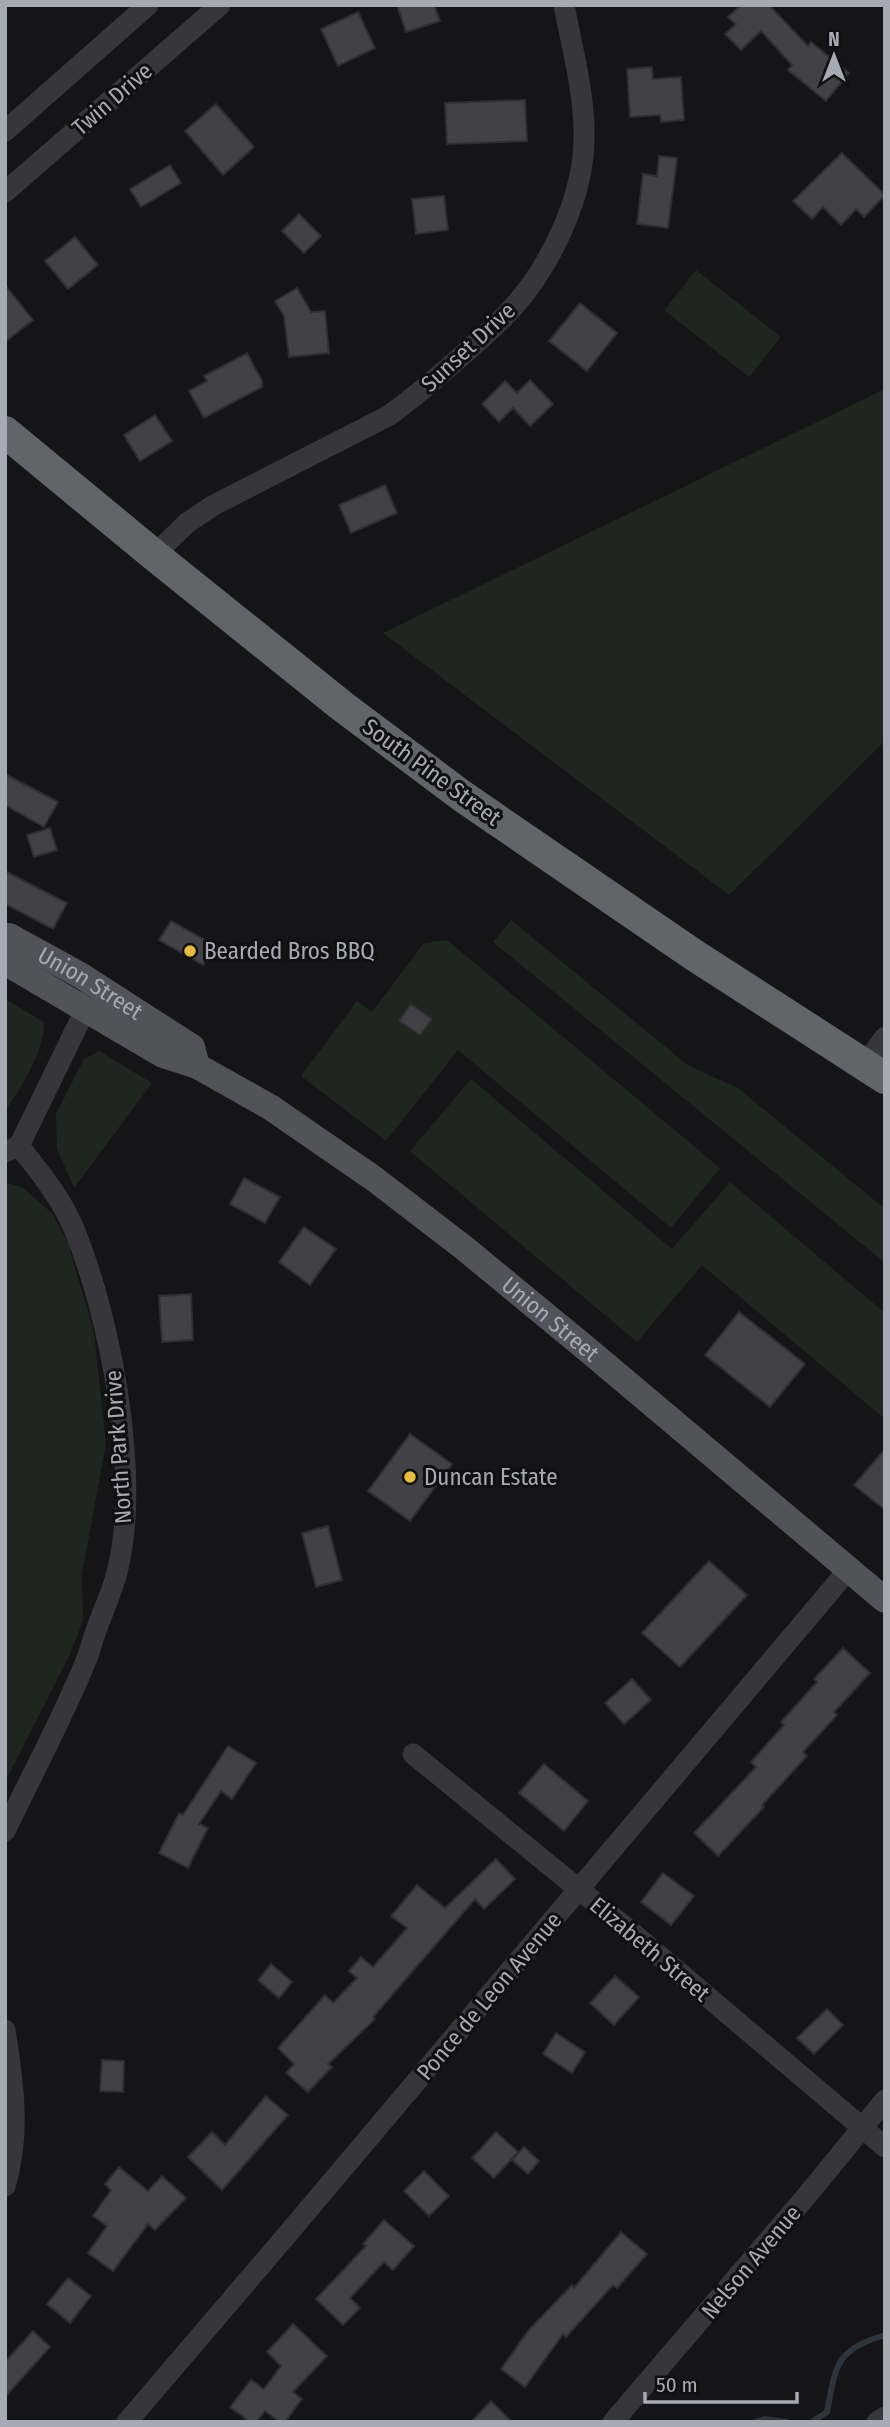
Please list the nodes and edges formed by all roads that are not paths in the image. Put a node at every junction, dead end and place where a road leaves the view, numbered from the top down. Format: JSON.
{"nodes":[{"id":1,"x":148,"y":5,"type":"edge"},
{"id":2,"x":220,"y":5,"type":"edge"},
{"id":3,"x":565,"y":5,"type":"edge"},
{"id":4,"x":5,"y":131,"type":"edge"},
{"id":5,"x":5,"y":192,"type":"edge"},
{"id":6,"x":5,"y":432,"type":"edge"},
{"id":7,"x":154,"y":555,"type":"junction"},
{"id":8,"x":5,"y":936,"type":"edge"},
{"id":9,"x":5,"y":960,"type":"edge"},
{"id":10,"x":92,"y":998,"type":"junction"},
{"id":11,"x":885,"y":1037,"type":"edge"},
{"id":12,"x":874,"y":1072,"type":"edge"},
{"id":13,"x":12,"y":1149,"type":"edge"},
{"id":14,"x":849,"y":1569,"type":"junction"},
{"id":15,"x":885,"y":1600,"type":"edge"},
{"id":16,"x":413,"y":1754,"type":"dead end"},
{"id":17,"x":5,"y":1831,"type":"edge"},
{"id":18,"x":579,"y":1889,"type":"junction"},
{"id":19,"x":5,"y":2030,"type":"edge"},
{"id":20,"x":885,"y":2100,"type":"edge"},
{"id":21,"x":862,"y":2128,"type":"junction"},
{"id":22,"x":885,"y":2147,"type":"edge"},
{"id":23,"x":5,"y":2186,"type":"edge"},
{"id":24,"x":885,"y":2417,"type":"edge"},
{"id":25,"x":127,"y":2422,"type":"edge"},
{"id":26,"x":613,"y":2422,"type":"edge"},
{"id":27,"x":877,"y":2422,"type":"edge"}],
"edges":[{"from":1,"to":4,"type":"street","name":"Twin Drive"},
{"from":2,"to":5,"type":"street","name":"Twin Drive"},
{"from":3,"to":7,"type":"street","name":"Sunset Drive"},
{"from":6,"to":7,"type":"highway","name":"South Pine Street"},
{"from":7,"to":12,"type":"highway","name":"South Pine Street"},
{"from":8,"to":10,"type":"main road","name":"Union Street"},
{"from":9,"to":10,"type":"main road","name":"Union Street"},
{"from":10,"to":13,"type":"street"},
{"from":10,"to":14,"type":"main road","name":"Union Street"},
{"from":11,"to":12,"type":"street"},
{"from":13,"to":17,"type":"street","name":"North Park Drive"},
{"from":14,"to":15,"type":"main road","name":"Union Street"},
{"from":14,"to":18,"type":"street","name":"Ponce de Leon Avenue"},
{"from":16,"to":18,"type":"street","name":"Elizabeth Street"},
{"from":18,"to":21,"type":"street","name":"Elizabeth Street"},
{"from":18,"to":25,"type":"street","name":"Ponce de Leon Avenue"},
{"from":19,"to":23,"type":"street"},
{"from":20,"to":21,"type":"street","name":"Nelson Avenue"},
{"from":21,"to":22,"type":"street","name":"Elizabeth Street"},
{"from":21,"to":26,"type":"street","name":"Nelson Avenue"},
{"from":24,"to":27,"type":"street"}]}
